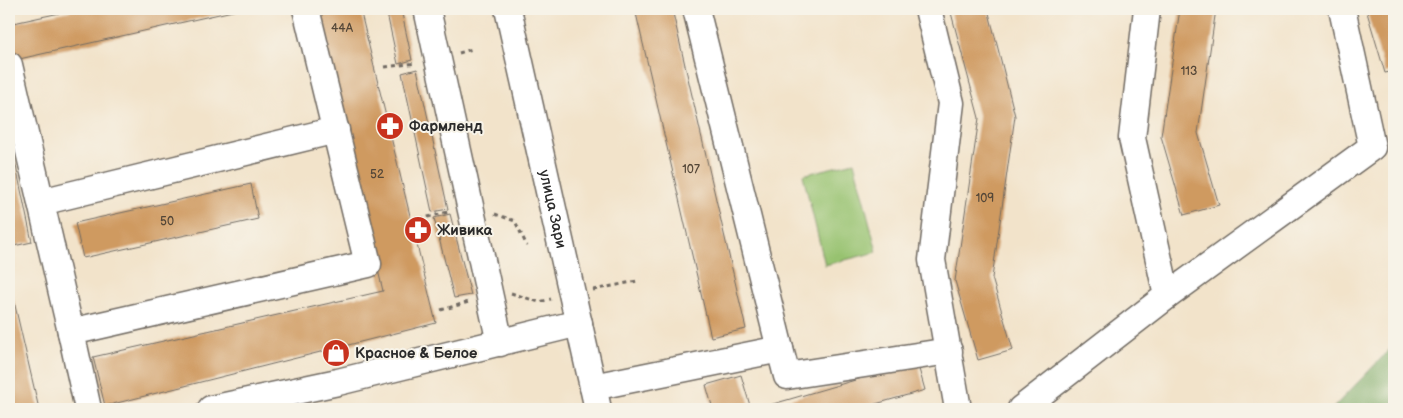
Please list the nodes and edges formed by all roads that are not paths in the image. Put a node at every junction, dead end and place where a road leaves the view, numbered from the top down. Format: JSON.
{"nodes":[{"id":1,"x":306,"y":9,"type":"edge"},
{"id":2,"x":426,"y":9,"type":"edge"},
{"id":3,"x":508,"y":9,"type":"edge"},
{"id":4,"x":696,"y":9,"type":"edge"},
{"id":5,"x":928,"y":9,"type":"edge"},
{"id":6,"x":1147,"y":9,"type":"edge"},
{"id":7,"x":1342,"y":9,"type":"edge"},
{"id":8,"x":9,"y":65,"type":"edge"},
{"id":9,"x":336,"y":130,"type":"junction"},
{"id":10,"x":40,"y":202,"type":"junction"},
{"id":11,"x":1166,"y":296,"type":"junction"},
{"id":12,"x":579,"y":323,"type":"junction"},
{"id":13,"x":71,"y":332,"type":"junction"},
{"id":14,"x":500,"y":343,"type":"junction"},
{"id":15,"x":780,"y":349,"type":"junction"},
{"id":16,"x":949,"y":351,"type":"junction"},
{"id":17,"x":596,"y":398,"type":"edge"},
{"id":18,"x":243,"y":406,"type":"edge"},
{"id":19,"x":88,"y":409,"type":"edge"},
{"id":20,"x":212,"y":409,"type":"edge"},
{"id":21,"x":958,"y":409,"type":"edge"},
{"id":22,"x":1021,"y":409,"type":"edge"}],
"edges":[{"from":1,"to":9,"type":"street"},
{"from":2,"to":14,"type":"street"},
{"from":3,"to":12,"type":"street","name":"улица Зари"},
{"from":4,"to":15,"type":"street"},
{"from":5,"to":16,"type":"street"},
{"from":6,"to":11,"type":"street"},
{"from":7,"to":11,"type":"street"},
{"from":8,"to":10,"type":"street"},
{"from":9,"to":10,"type":"street"},
{"from":9,"to":13,"type":"street"},
{"from":10,"to":13,"type":"street"},
{"from":11,"to":22,"type":"street"},
{"from":12,"to":14,"type":"street"},
{"from":12,"to":17,"type":"street","name":"улица Зари"},
{"from":13,"to":19,"type":"street"},
{"from":14,"to":18,"type":"street"},
{"from":15,"to":16,"type":"street"},
{"from":15,"to":17,"type":"street"},
{"from":16,"to":21,"type":"street"},
{"from":18,"to":20,"type":"street"}]}
